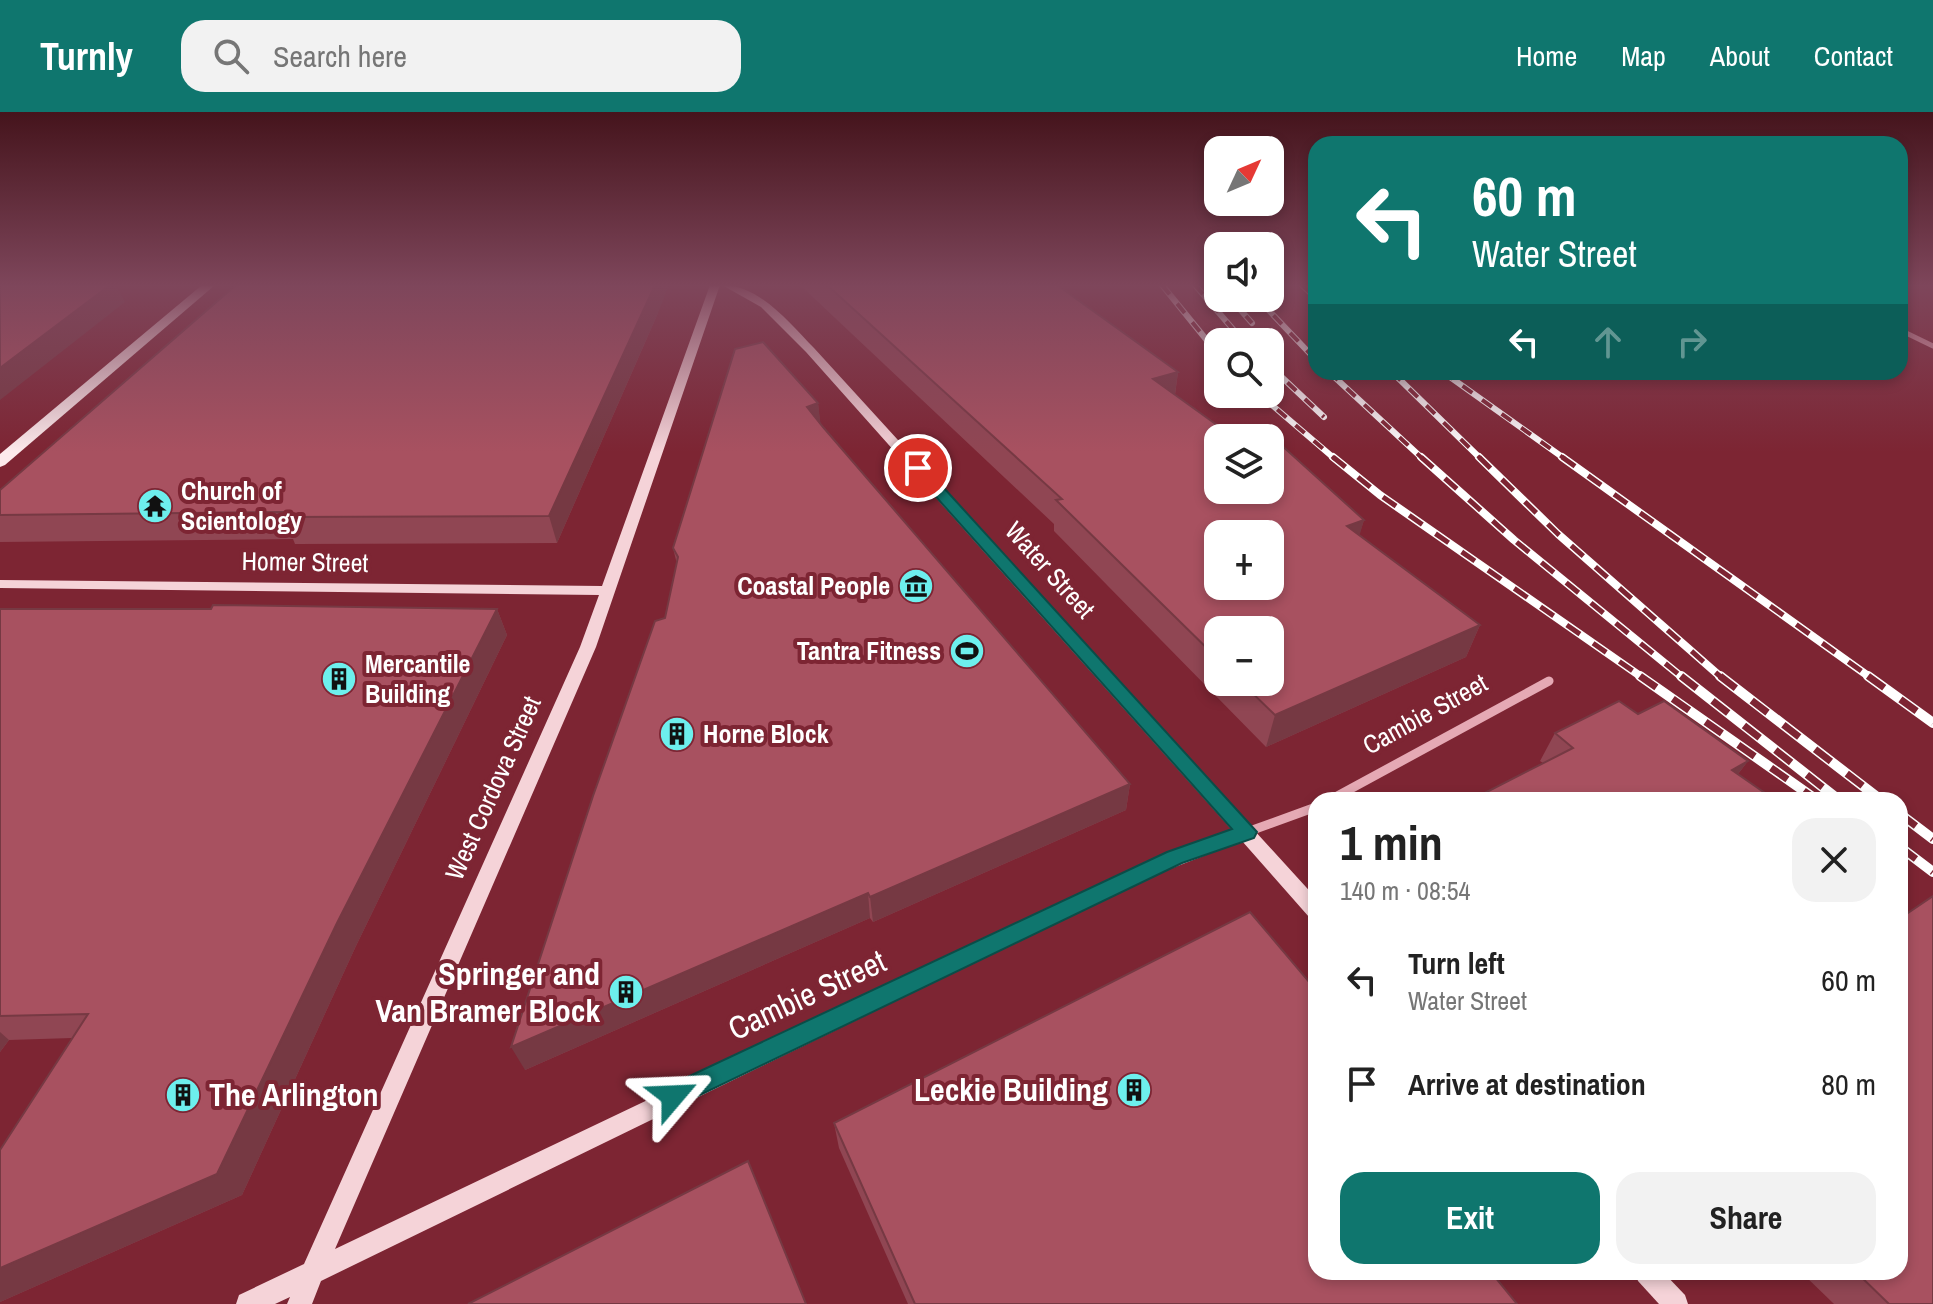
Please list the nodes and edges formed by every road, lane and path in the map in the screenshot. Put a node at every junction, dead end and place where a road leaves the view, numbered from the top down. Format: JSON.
{"nodes":[{"id":1,"x":143,"y":341,"type":"edge"},
{"id":2,"x":696,"y":341,"type":"edge"},
{"id":3,"x":801,"y":341,"type":"edge"},
{"id":4,"x":0,"y":462,"type":"edge"},
{"id":5,"x":0,"y":584,"type":"edge"},
{"id":6,"x":609,"y":591,"type":"junction"},
{"id":7,"x":1549,"y":681,"type":"dead end"},
{"id":8,"x":1345,"y":792,"type":"edge"},
{"id":9,"x":1308,"y":810,"type":"edge"},
{"id":10,"x":1247,"y":832,"type":"junction"},
{"id":11,"x":1308,"y":902,"type":"edge"},
{"id":12,"x":311,"y":1274,"type":"junction"},
{"id":13,"x":1654,"y":1280,"type":"edge"},
{"id":14,"x":248,"y":1304,"type":"edge"},
{"id":15,"x":299,"y":1304,"type":"edge"},
{"id":16,"x":1676,"y":1304,"type":"edge"}],
"edges":[{"from":1,"to":4,"type":"main road"},
{"from":2,"to":6,"type":"main road","name":"West Cordova Street"},
{"from":3,"to":10,"type":"main road","name":"Water Street"},
{"from":5,"to":6,"type":"main road","name":"Homer Street"},
{"from":6,"to":12,"type":"main road","name":"West Cordova Street"},
{"from":7,"to":8,"type":"street","name":"Cambie Street"},
{"from":9,"to":10,"type":"street","name":"Cambie Street"},
{"from":10,"to":11,"type":"main road","name":"Water Street"},
{"from":10,"to":12,"type":"main road","name":"Cambie Street"},
{"from":12,"to":14,"type":"main road","name":"Cambie Street"},
{"from":12,"to":15,"type":"main road","name":"West Cordova Street"},
{"from":13,"to":16,"type":"main road"}]}
